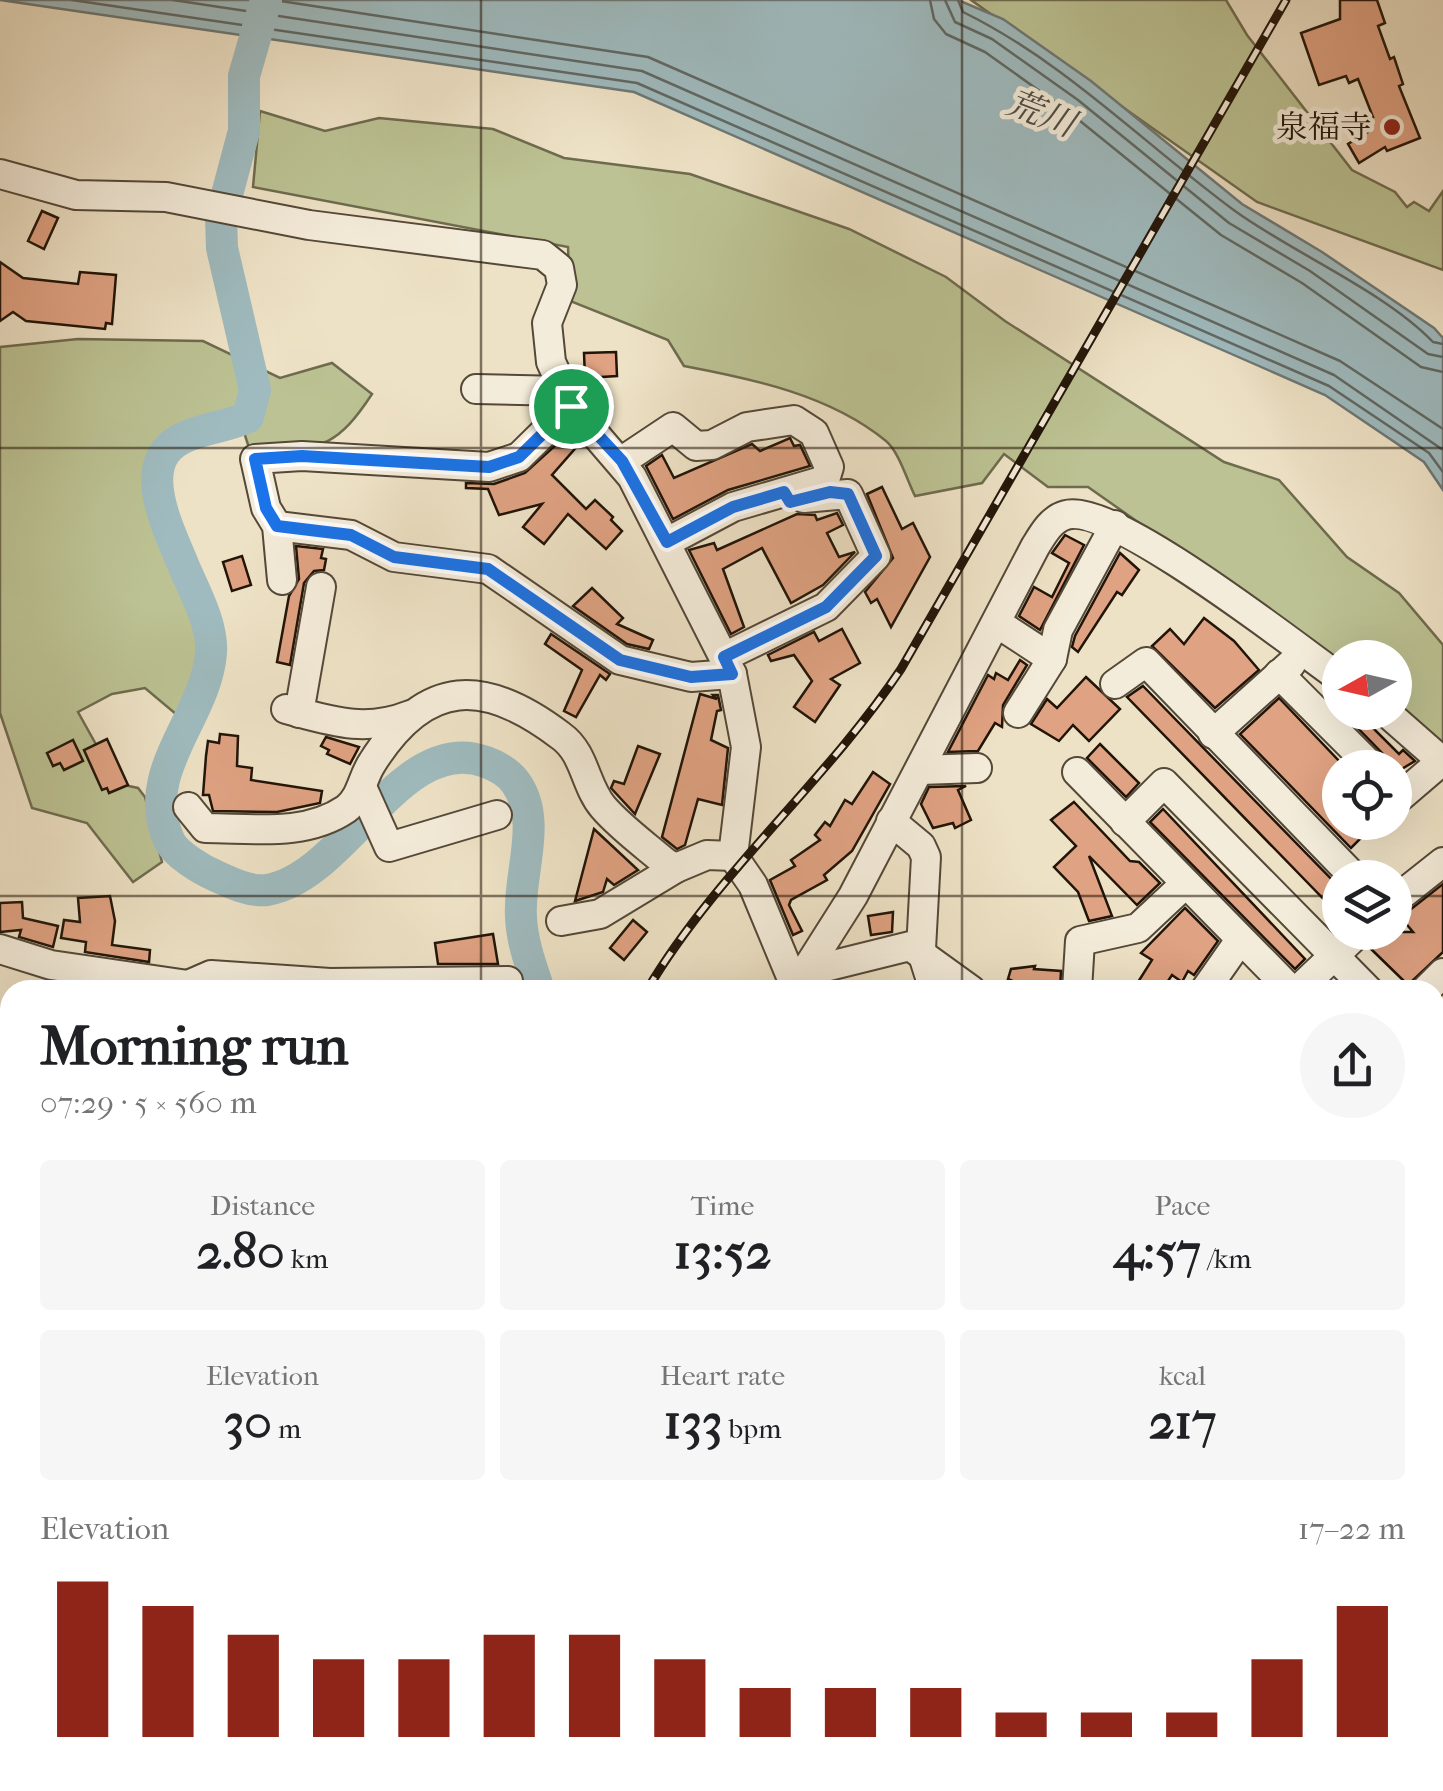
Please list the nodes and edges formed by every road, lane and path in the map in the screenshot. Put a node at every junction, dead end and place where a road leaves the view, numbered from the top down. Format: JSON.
{"nodes":[{"id":1,"x":0,"y":174,"type":"edge"},
{"id":2,"x":476,"y":389,"type":"dead end"},
{"id":3,"x":568,"y":398,"type":"junction"},
{"id":4,"x":622,"y":461,"type":"junction"},
{"id":5,"x":784,"y":492,"type":"junction"},
{"id":6,"x":277,"y":526,"type":"junction"},
{"id":7,"x":1115,"y":526,"type":"junction"},
{"id":8,"x":667,"y":542,"type":"junction"},
{"id":9,"x":282,"y":580,"type":"dead end"},
{"id":10,"x":321,"y":587,"type":"dead end"},
{"id":11,"x":997,"y":623,"type":"junction"},
{"id":12,"x":1303,"y":652,"type":"junction"},
{"id":13,"x":1052,"y":659,"type":"junction"},
{"id":14,"x":1322,"y":665,"type":"edge"},
{"id":15,"x":728,"y":666,"type":"junction"},
{"id":16,"x":1279,"y":674,"type":"junction"},
{"id":17,"x":1115,"y":684,"type":"dead end"},
{"id":18,"x":416,"y":713,"type":"junction"},
{"id":19,"x":1018,"y":713,"type":"dead end"},
{"id":20,"x":1406,"y":730,"type":"edge"},
{"id":21,"x":1213,"y":734,"type":"junction"},
{"id":22,"x":1354,"y":750,"type":"edge"},
{"id":23,"x":1442,"y":762,"type":"edge"},
{"id":24,"x":977,"y":768,"type":"dead end"},
{"id":25,"x":920,"y":770,"type":"junction"},
{"id":26,"x":1077,"y":772,"type":"dead end"},
{"id":27,"x":1412,"y":787,"type":"edge"},
{"id":28,"x":366,"y":793,"type":"junction"},
{"id":29,"x":188,"y":808,"type":"dead end"},
{"id":30,"x":497,"y":815,"type":"dead end"},
{"id":31,"x":891,"y":821,"type":"junction"},
{"id":32,"x":1125,"y":822,"type":"junction"},
{"id":33,"x":733,"y":856,"type":"junction"},
{"id":34,"x":1337,"y":860,"type":"edge"},
{"id":35,"x":1443,"y":862,"type":"edge"},
{"id":36,"x":676,"y":868,"type":"junction"},
{"id":37,"x":1185,"y":884,"type":"junction"},
{"id":38,"x":1412,"y":887,"type":"edge"},
{"id":39,"x":561,"y":922,"type":"dead end"},
{"id":40,"x":1240,"y":940,"type":"junction"},
{"id":41,"x":0,"y":950,"type":"edge"},
{"id":42,"x":1340,"y":950,"type":"edge"},
{"id":43,"x":1334,"y":956,"type":"junction"},
{"id":44,"x":926,"y":976,"type":"edge"},
{"id":45,"x":145,"y":980,"type":"edge"},
{"id":46,"x":203,"y":980,"type":"edge"},
{"id":47,"x":285,"y":980,"type":"edge"},
{"id":48,"x":798,"y":980,"type":"edge"},
{"id":49,"x":799,"y":980,"type":"edge"},
{"id":50,"x":801,"y":980,"type":"edge"},
{"id":51,"x":1078,"y":980,"type":"edge"},
{"id":52,"x":1212,"y":980,"type":"edge"},
{"id":53,"x":1283,"y":980,"type":"edge"},
{"id":54,"x":1306,"y":980,"type":"edge"},
{"id":55,"x":1358,"y":980,"type":"edge"}],
"edges":[{"from":1,"to":3,"type":"street"},
{"from":2,"to":3,"type":"street"},
{"from":3,"to":4,"type":"street"},
{"from":3,"to":6,"type":"street"},
{"from":4,"to":5,"type":"street"},
{"from":4,"to":8,"type":"street"},
{"from":5,"to":8,"type":"street"},
{"from":5,"to":15,"type":"street"},
{"from":6,"to":9,"type":"street"},
{"from":6,"to":15,"type":"street"},
{"from":7,"to":11,"type":"street"},
{"from":7,"to":12,"type":"street"},
{"from":7,"to":13,"type":"street"},
{"from":8,"to":15,"type":"street"},
{"from":10,"to":18,"type":"street"},
{"from":11,"to":13,"type":"street"},
{"from":11,"to":25,"type":"street"},
{"from":12,"to":14,"type":"street"},
{"from":12,"to":16,"type":"street"},
{"from":13,"to":19,"type":"street"},
{"from":15,"to":33,"type":"street"},
{"from":16,"to":21,"type":"street"},
{"from":16,"to":22,"type":"street"},
{"from":17,"to":21,"type":"street"},
{"from":18,"to":28,"type":"street"},
{"from":18,"to":36,"type":"street"},
{"from":20,"to":23,"type":"street"},
{"from":21,"to":34,"type":"street"},
{"from":23,"to":27,"type":"street"},
{"from":24,"to":25,"type":"street"},
{"from":25,"to":31,"type":"street"},
{"from":26,"to":32,"type":"street"},
{"from":28,"to":29,"type":"street"},
{"from":28,"to":30,"type":"street"},
{"from":31,"to":44,"type":"street"},
{"from":31,"to":49,"type":"street"},
{"from":32,"to":37,"type":"street"},
{"from":32,"to":43,"type":"street"},
{"from":33,"to":36,"type":"street"},
{"from":33,"to":48,"type":"street"},
{"from":35,"to":38,"type":"street"},
{"from":36,"to":39,"type":"street"},
{"from":37,"to":40,"type":"street"},
{"from":37,"to":51,"type":"street"},
{"from":40,"to":52,"type":"street"},
{"from":40,"to":53,"type":"street"},
{"from":41,"to":45,"type":"street"},
{"from":42,"to":43,"type":"street"},
{"from":43,"to":54,"type":"street"},
{"from":43,"to":55,"type":"street"},
{"from":44,"to":50,"type":"street"},
{"from":46,"to":47,"type":"street"}]}
